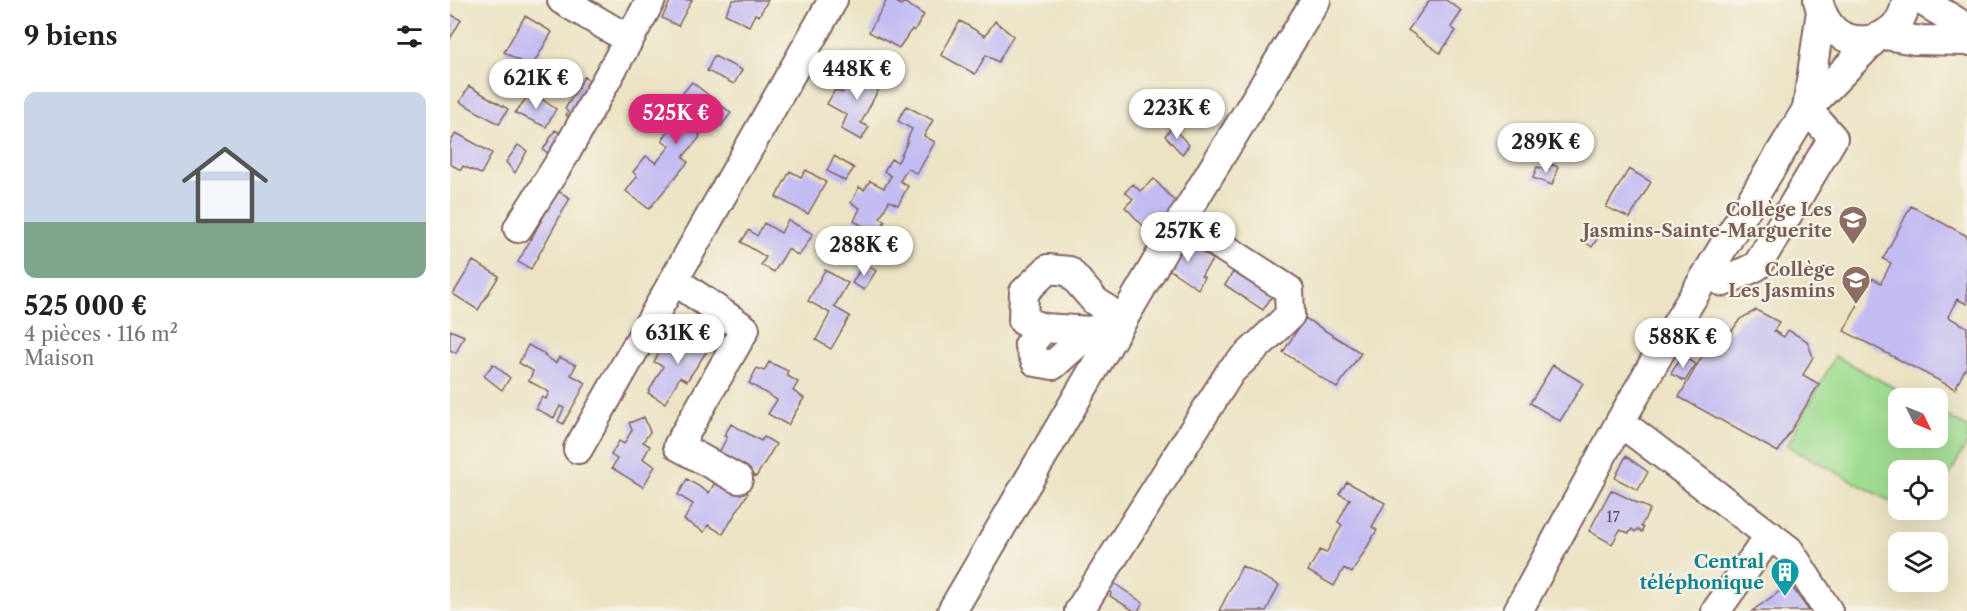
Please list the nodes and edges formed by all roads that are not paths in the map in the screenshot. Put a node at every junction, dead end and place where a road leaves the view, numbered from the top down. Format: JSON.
{"nodes":[{"id":1,"x":562,"y":0,"type":"edge"},
{"id":2,"x":651,"y":0,"type":"edge"},
{"id":3,"x":832,"y":0,"type":"edge"},
{"id":4,"x":1316,"y":0,"type":"edge"},
{"id":5,"x":1906,"y":0,"type":"edge"},
{"id":6,"x":1921,"y":0,"type":"edge"},
{"id":7,"x":1819,"y":3,"type":"edge"},
{"id":8,"x":1967,"y":28,"type":"edge"},
{"id":9,"x":1880,"y":37,"type":"junction"},
{"id":10,"x":628,"y":39,"type":"junction"},
{"id":11,"x":1967,"y":41,"type":"edge"},
{"id":12,"x":1807,"y":108,"type":"junction"},
{"id":13,"x":1180,"y":220,"type":"junction"},
{"id":14,"x":518,"y":228,"type":"dead end"},
{"id":15,"x":1707,"y":274,"type":"junction"},
{"id":16,"x":674,"y":280,"type":"junction"},
{"id":17,"x":1122,"y":320,"type":"junction"},
{"id":18,"x":1620,"y":422,"type":"junction"},
{"id":19,"x":578,"y":449,"type":"dead end"},
{"id":20,"x":738,"y":479,"type":"dead end"},
{"id":21,"x":1770,"y":535,"type":"junction"},
{"id":22,"x":952,"y":611,"type":"edge"},
{"id":23,"x":1079,"y":611,"type":"edge"},
{"id":24,"x":1518,"y":611,"type":"edge"},
{"id":25,"x":1716,"y":611,"type":"edge"},
{"id":26,"x":1828,"y":611,"type":"edge"}],
"edges":[{"from":1,"to":10,"type":"street"},
{"from":2,"to":10,"type":"street"},
{"from":3,"to":16,"type":"street"},
{"from":4,"to":13,"type":"street"},
{"from":5,"to":9,"type":"street"},
{"from":6,"to":8,"type":"street"},
{"from":7,"to":9,"type":"street"},
{"from":7,"to":12,"type":"street"},
{"from":9,"to":11,"type":"street"},
{"from":9,"to":12,"type":"street"},
{"from":10,"to":14,"type":"street"},
{"from":12,"to":15,"type":"street"},
{"from":12,"to":15,"type":"street"},
{"from":13,"to":17,"type":"street"},
{"from":13,"to":23,"type":"street"},
{"from":15,"to":18,"type":"street"},
{"from":16,"to":19,"type":"street"},
{"from":16,"to":20,"type":"street"},
{"from":17,"to":17,"type":"street"},
{"from":17,"to":22,"type":"street"},
{"from":18,"to":21,"type":"street"},
{"from":18,"to":24,"type":"street"},
{"from":21,"to":25,"type":"street"},
{"from":21,"to":26,"type":"street"}]}
